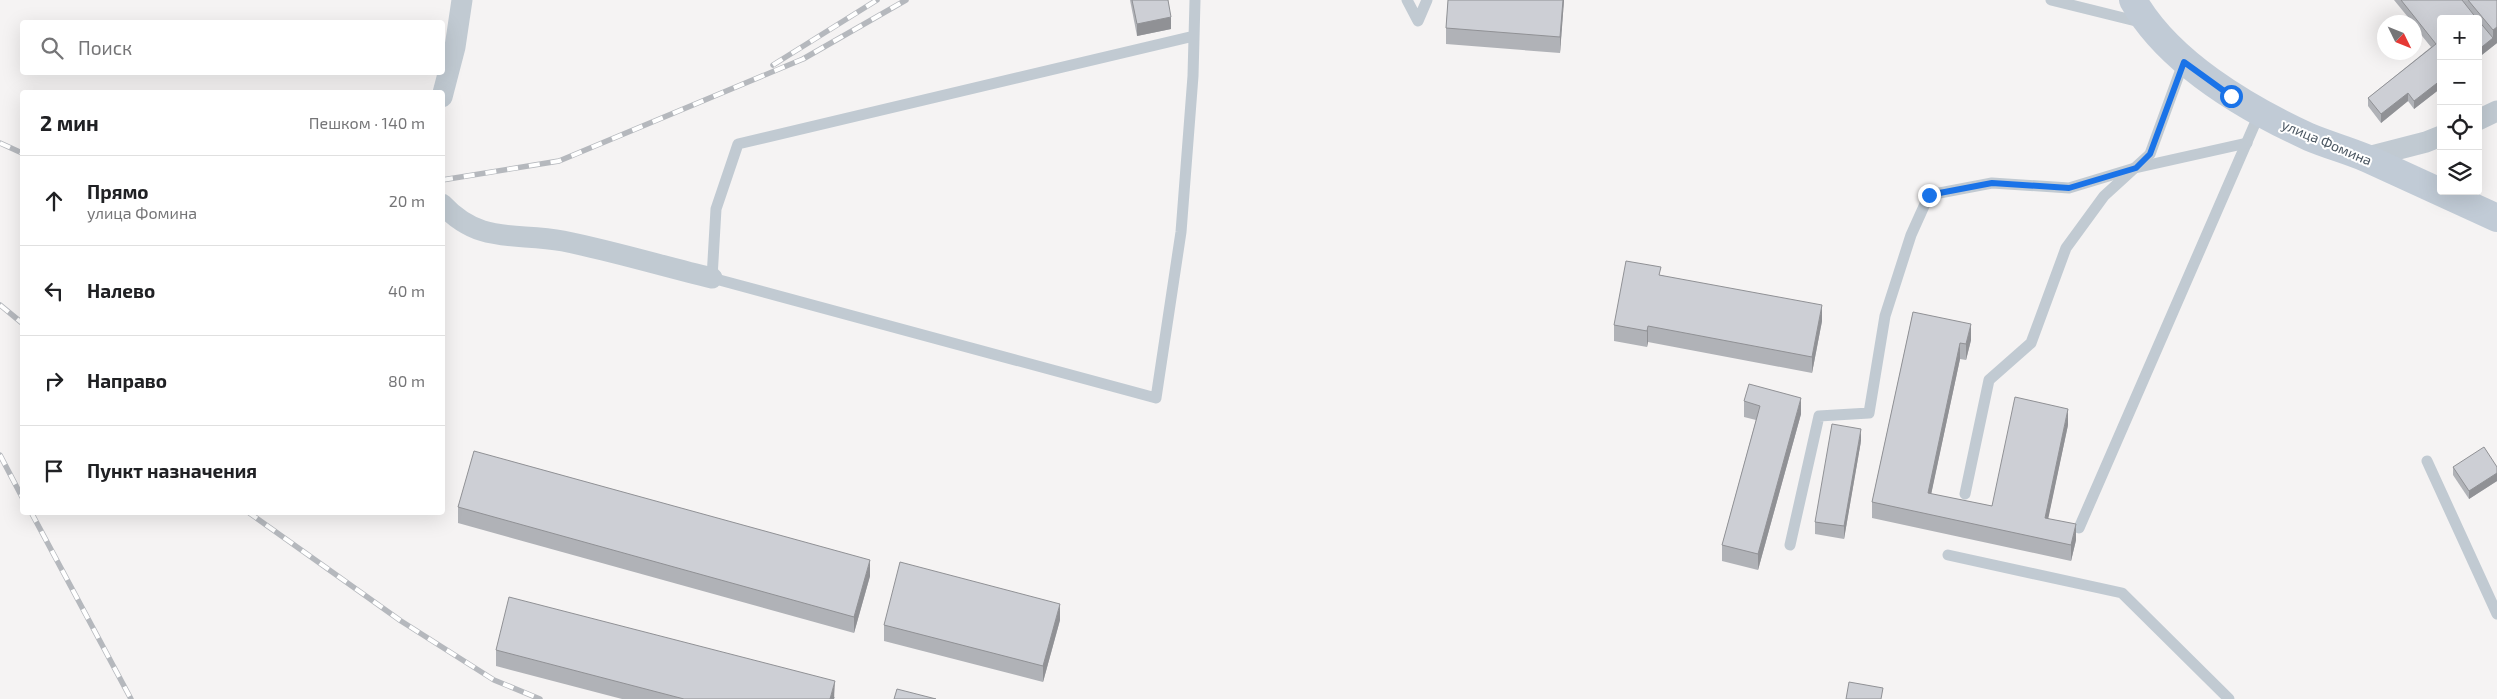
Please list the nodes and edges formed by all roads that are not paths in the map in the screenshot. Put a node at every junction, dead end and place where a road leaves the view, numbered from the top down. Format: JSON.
{"nodes":[{"id":1,"x":462,"y":0,"type":"edge"},
{"id":2,"x":1195,"y":0,"type":"edge"},
{"id":3,"x":1407,"y":0,"type":"edge"},
{"id":4,"x":1427,"y":0,"type":"edge"},
{"id":5,"x":2052,"y":0,"type":"edge"},
{"id":6,"x":2133,"y":0,"type":"edge"},
{"id":7,"x":2151,"y":24,"type":"junction"},
{"id":8,"x":1194,"y":36,"type":"junction"},
{"id":9,"x":2184,"y":62,"type":"junction"},
{"id":10,"x":444,"y":90,"type":"edge"},
{"id":11,"x":2497,"y":111,"type":"edge"},
{"id":12,"x":2260,"y":112,"type":"junction"},
{"id":13,"x":2482,"y":118,"type":"edge"},
{"id":14,"x":2437,"y":138,"type":"edge"},
{"id":15,"x":2247,"y":143,"type":"junction"},
{"id":16,"x":2364,"y":158,"type":"junction"},
{"id":17,"x":2136,"y":168,"type":"junction"},
{"id":18,"x":445,"y":207,"type":"edge"},
{"id":19,"x":2497,"y":218,"type":"edge"},
{"id":20,"x":712,"y":278,"type":"junction"},
{"id":21,"x":2427,"y":461,"type":"dead end"},
{"id":22,"x":1965,"y":494,"type":"dead end"},
{"id":23,"x":2079,"y":528,"type":"dead end"},
{"id":24,"x":1790,"y":545,"type":"dead end"},
{"id":25,"x":1948,"y":555,"type":"dead end"},
{"id":26,"x":2497,"y":614,"type":"edge"},
{"id":27,"x":2229,"y":699,"type":"edge"}],
"edges":[{"from":1,"to":10,"type":"street"},
{"from":2,"to":8,"type":"lane"},
{"from":3,"to":4,"type":"lane"},
{"from":5,"to":7,"type":"lane"},
{"from":6,"to":7,"type":"street","name":"улица Фомина"},
{"from":7,"to":9,"type":"street","name":"улица Фомина"},
{"from":8,"to":20,"type":"lane"},
{"from":8,"to":20,"type":"lane"},
{"from":9,"to":12,"type":"street","name":"улица Фомина"},
{"from":9,"to":17,"type":"lane"},
{"from":11,"to":13,"type":"street"},
{"from":12,"to":15,"type":"lane"},
{"from":12,"to":16,"type":"street","name":"улица Фомина"},
{"from":14,"to":16,"type":"street"},
{"from":15,"to":17,"type":"lane"},
{"from":15,"to":23,"type":"lane"},
{"from":16,"to":19,"type":"street","name":"улица Фомина"},
{"from":17,"to":22,"type":"lane"},
{"from":17,"to":24,"type":"lane"},
{"from":18,"to":20,"type":"street"},
{"from":21,"to":26,"type":"lane"},
{"from":25,"to":27,"type":"lane"}]}
